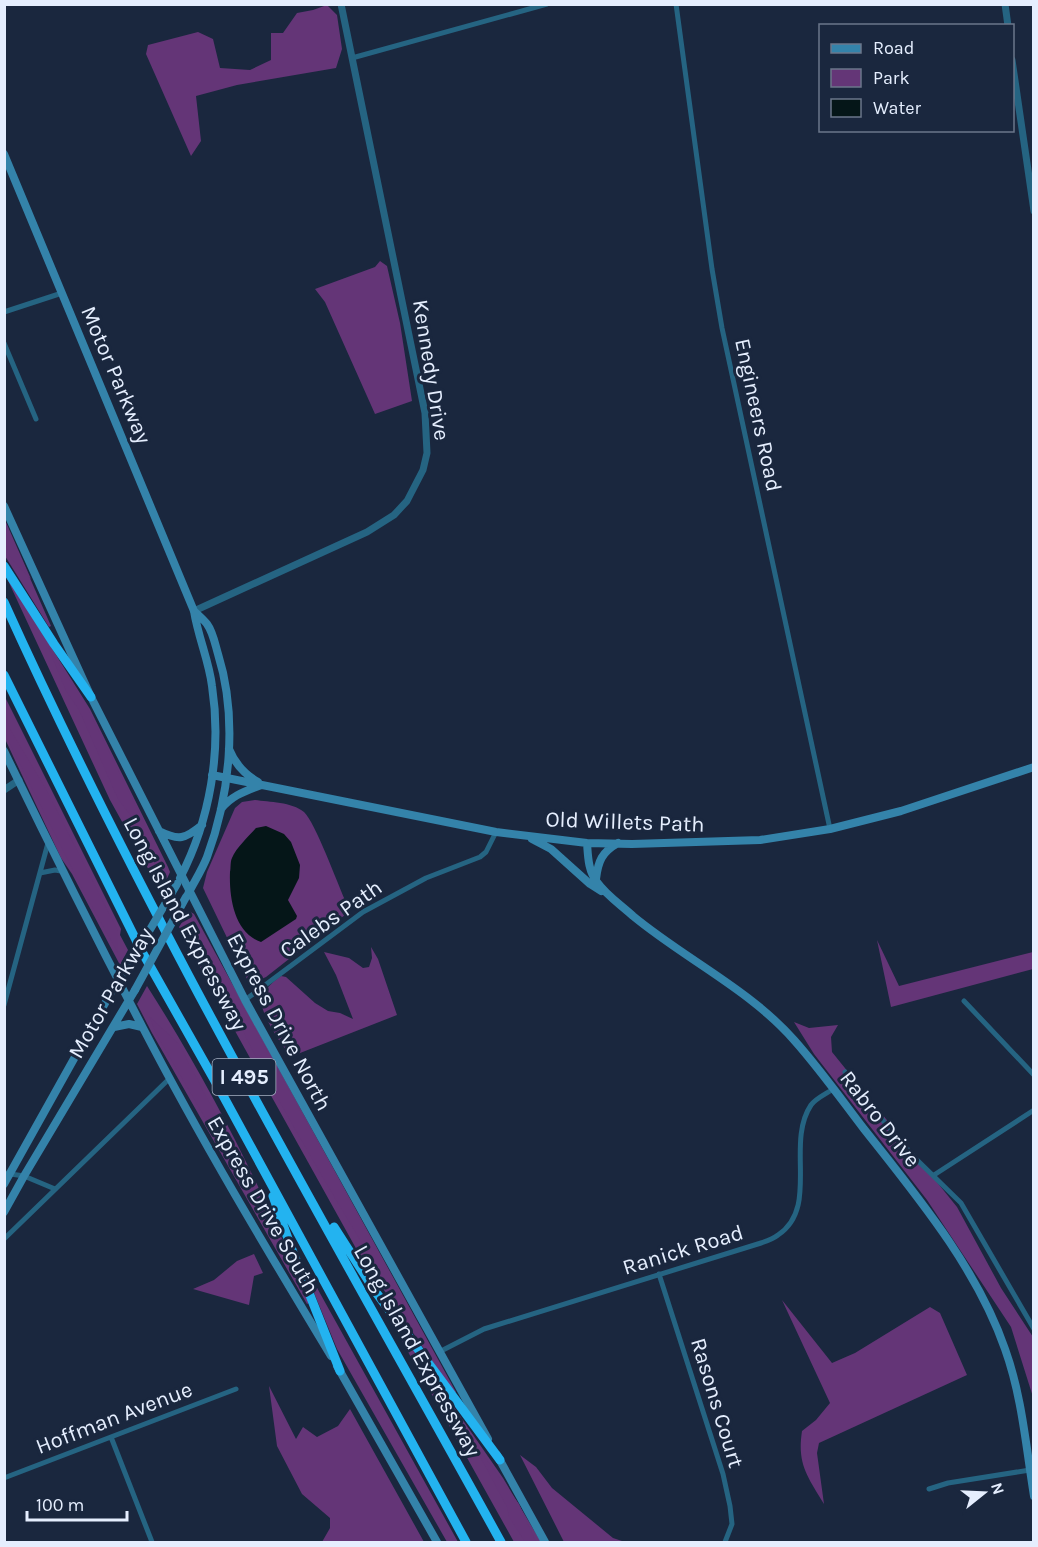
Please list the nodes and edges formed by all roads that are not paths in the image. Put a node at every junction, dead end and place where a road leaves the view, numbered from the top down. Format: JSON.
{"nodes":[{"id":1,"x":341,"y":4,"type":"edge"},
{"id":2,"x":547,"y":4,"type":"edge"},
{"id":3,"x":676,"y":4,"type":"edge"},
{"id":4,"x":1005,"y":4,"type":"edge"},
{"id":5,"x":1008,"y":24,"type":"edge"},
{"id":6,"x":352,"y":58,"type":"junction"},
{"id":7,"x":1014,"y":74,"type":"edge"},
{"id":8,"x":4,"y":154,"type":"edge"},
{"id":9,"x":1034,"y":212,"type":"edge"},
{"id":10,"x":62,"y":293,"type":"junction"},
{"id":11,"x":4,"y":312,"type":"edge"},
{"id":12,"x":4,"y":343,"type":"edge"},
{"id":13,"x":36,"y":418,"type":"dead end"},
{"id":14,"x":4,"y":506,"type":"edge"},
{"id":15,"x":4,"y":566,"type":"edge"},
{"id":16,"x":4,"y":602,"type":"edge"},
{"id":17,"x":194,"y":611,"type":"junction"},
{"id":18,"x":4,"y":675,"type":"edge"},
{"id":19,"x":91,"y":697,"type":"junction"},
{"id":20,"x":228,"y":746,"type":"junction"},
{"id":21,"x":4,"y":751,"type":"edge"},
{"id":22,"x":1034,"y":767,"type":"edge"},
{"id":23,"x":212,"y":775,"type":"junction"},
{"id":24,"x":226,"y":778,"type":"junction"},
{"id":25,"x":19,"y":780,"type":"junction"},
{"id":26,"x":261,"y":785,"type":"junction"},
{"id":27,"x":4,"y":790,"type":"edge"},
{"id":28,"x":220,"y":810,"type":"junction"},
{"id":29,"x":202,"y":825,"type":"junction"},
{"id":30,"x":830,"y":829,"type":"junction"},
{"id":31,"x":159,"y":831,"type":"junction"},
{"id":32,"x":496,"y":832,"type":"junction"},
{"id":33,"x":528,"y":837,"type":"junction"},
{"id":34,"x":48,"y":843,"type":"junction"},
{"id":35,"x":587,"y":843,"type":"junction"},
{"id":36,"x":618,"y":843,"type":"junction"},
{"id":37,"x":61,"y":871,"type":"junction"},
{"id":38,"x":39,"y":873,"type":"junction"},
{"id":39,"x":181,"y":876,"type":"junction"},
{"id":40,"x":595,"y":880,"type":"junction"},
{"id":41,"x":187,"y":894,"type":"junction"},
{"id":42,"x":610,"y":896,"type":"junction"},
{"id":43,"x":118,"y":980,"type":"junction"},
{"id":44,"x":245,"y":1000,"type":"junction"},
{"id":45,"x":129,"y":1001,"type":"junction"},
{"id":46,"x":964,"y":1001,"type":"dead end"},
{"id":47,"x":4,"y":1005,"type":"edge"},
{"id":48,"x":114,"y":1027,"type":"junction"},
{"id":49,"x":142,"y":1027,"type":"junction"},
{"id":50,"x":845,"y":1072,"type":"dead end"},
{"id":51,"x":1034,"y":1076,"type":"edge"},
{"id":52,"x":170,"y":1078,"type":"junction"},
{"id":53,"x":833,"y":1089,"type":"junction"},
{"id":54,"x":1034,"y":1110,"type":"edge"},
{"id":55,"x":273,"y":1130,"type":"junction"},
{"id":56,"x":7,"y":1174,"type":"edge"},
{"id":57,"x":934,"y":1175,"type":"junction"},
{"id":58,"x":24,"y":1176,"type":"junction"},
{"id":59,"x":268,"y":1179,"type":"junction"},
{"id":60,"x":4,"y":1184,"type":"edge"},
{"id":61,"x":55,"y":1189,"type":"junction"},
{"id":62,"x":4,"y":1212,"type":"edge"},
{"id":63,"x":4,"y":1239,"type":"edge"},
{"id":64,"x":659,"y":1274,"type":"junction"},
{"id":65,"x":1034,"y":1329,"type":"edge"},
{"id":66,"x":441,"y":1351,"type":"junction"},
{"id":67,"x":340,"y":1371,"type":"junction"},
{"id":68,"x":236,"y":1389,"type":"dead end"},
{"id":69,"x":111,"y":1437,"type":"junction"},
{"id":70,"x":500,"y":1460,"type":"junction"},
{"id":71,"x":1030,"y":1470,"type":"junction"},
{"id":72,"x":4,"y":1478,"type":"edge"},
{"id":73,"x":929,"y":1489,"type":"dead end"},
{"id":74,"x":1034,"y":1496,"type":"edge"},
{"id":75,"x":152,"y":1542,"type":"edge"},
{"id":76,"x":436,"y":1542,"type":"edge"},
{"id":77,"x":466,"y":1542,"type":"edge"},
{"id":78,"x":501,"y":1542,"type":"edge"},
{"id":79,"x":545,"y":1542,"type":"edge"},
{"id":80,"x":725,"y":1542,"type":"edge"}],
"edges":[{"from":1,"to":6,"type":"street","name":"Kennedy Drive"},
{"from":2,"to":6,"type":"street"},
{"from":3,"to":30,"type":"street","name":"Engineers Road"},
{"from":4,"to":5,"type":"street"},
{"from":6,"to":17,"type":"street","name":"Kennedy Drive"},
{"from":7,"to":9,"type":"street"},
{"from":8,"to":10,"type":"main road","name":"Motor Parkway"},
{"from":10,"to":11,"type":"street"},
{"from":10,"to":17,"type":"main road","name":"Motor Parkway"},
{"from":12,"to":13,"type":"street"},
{"from":14,"to":19,"type":"main road","name":"Express Drive North"},
{"from":15,"to":19,"type":"highway"},
{"from":16,"to":55,"type":"highway","name":"Long Island Expressway","number":"I 495"},
{"from":17,"to":20,"type":"main road","name":"Motor Parkway"},
{"from":17,"to":23,"type":"main road","name":"Motor Parkway"},
{"from":18,"to":59,"type":"highway","number":"I 495"},
{"from":19,"to":31,"type":"main road","name":"Express Drive North"},
{"from":20,"to":24,"type":"main road","name":"Motor Parkway"},
{"from":20,"to":26,"type":"main road"},
{"from":21,"to":25,"type":"main road","name":"Express Drive South"},
{"from":22,"to":30,"type":"main road","name":"Old Willets Path"},
{"from":23,"to":24,"type":"main road","name":"Old Willets Path"},
{"from":23,"to":29,"type":"main road","name":"Motor Parkway"},
{"from":24,"to":26,"type":"main road","name":"Old Willets Path"},
{"from":24,"to":28,"type":"main road","name":"Motor Parkway"},
{"from":25,"to":27,"type":"street"},
{"from":25,"to":34,"type":"main road","name":"Express Drive South"},
{"from":26,"to":28,"type":"main road"},
{"from":26,"to":32,"type":"main road","name":"Old Willets Path"},
{"from":28,"to":41,"type":"main road","name":"Motor Parkway"},
{"from":29,"to":31,"type":"main road"},
{"from":29,"to":39,"type":"main road","name":"Motor Parkway"},
{"from":30,"to":36,"type":"main road","name":"Old Willets Path"},
{"from":31,"to":39,"type":"main road","name":"Express Drive North"},
{"from":32,"to":33,"type":"main road","name":"Old Willets Path"},
{"from":32,"to":44,"type":"street","name":"Calebs Path"},
{"from":33,"to":35,"type":"main road","name":"Old Willets Path"},
{"from":33,"to":42,"type":"main road"},
{"from":34,"to":37,"type":"main road","name":"Express Drive South"},
{"from":34,"to":38,"type":"street"},
{"from":35,"to":36,"type":"main road","name":"Old Willets Path"},
{"from":35,"to":40,"type":"main road","name":"Rabro Drive"},
{"from":36,"to":40,"type":"main road"},
{"from":37,"to":38,"type":"street"},
{"from":37,"to":43,"type":"main road","name":"Express Drive South"},
{"from":38,"to":47,"type":"street"},
{"from":39,"to":41,"type":"main road","name":"Express Drive North"},
{"from":39,"to":43,"type":"main road","name":"Motor Parkway","bridge":true},
{"from":40,"to":42,"type":"main road","name":"Rabro Drive"},
{"from":41,"to":44,"type":"main road","name":"Express Drive North"},
{"from":41,"to":45,"type":"main road","name":"Motor Parkway","bridge":true},
{"from":42,"to":53,"type":"main road","name":"Rabro Drive"},
{"from":43,"to":45,"type":"main road","name":"Express Drive South"},
{"from":43,"to":56,"type":"main road","name":"Motor Parkway"},
{"from":44,"to":66,"type":"main road","name":"Express Drive North"},
{"from":45,"to":48,"type":"main road","name":"Motor Parkway"},
{"from":45,"to":49,"type":"main road","name":"Express Drive South"},
{"from":46,"to":51,"type":"street"},
{"from":48,"to":49,"type":"main road"},
{"from":48,"to":58,"type":"main road","name":"Motor Parkway"},
{"from":49,"to":52,"type":"main road","name":"Express Drive South"},
{"from":50,"to":57,"type":"street"},
{"from":52,"to":61,"type":"street"},
{"from":52,"to":67,"type":"main road","name":"Express Drive South"},
{"from":53,"to":64,"type":"street","name":"Ranick Road"},
{"from":53,"to":71,"type":"main road","name":"Rabro Drive"},
{"from":54,"to":57,"type":"street"},
{"from":55,"to":70,"type":"highway"},
{"from":55,"to":78,"type":"highway","name":"Long Island Expressway","number":"I 495"},
{"from":56,"to":58,"type":"street"},
{"from":56,"to":60,"type":"main road","name":"Motor Parkway"},
{"from":57,"to":65,"type":"street"},
{"from":58,"to":61,"type":"street"},
{"from":58,"to":62,"type":"main road","name":"Motor Parkway"},
{"from":59,"to":67,"type":"highway"},
{"from":59,"to":77,"type":"highway","number":"I 495"},
{"from":61,"to":63,"type":"street"},
{"from":64,"to":66,"type":"street","name":"Ranick Road"},
{"from":64,"to":80,"type":"street","name":"Rasons Court"},
{"from":66,"to":70,"type":"main road","name":"Express Drive North"},
{"from":67,"to":76,"type":"main road","name":"Express Drive South"},
{"from":68,"to":69,"type":"street","name":"Hoffman Avenue"},
{"from":69,"to":72,"type":"street","name":"Hoffman Avenue"},
{"from":69,"to":75,"type":"street"},
{"from":70,"to":79,"type":"main road","name":"Express Drive North"},
{"from":71,"to":73,"type":"street"},
{"from":71,"to":74,"type":"main road","name":"Rabro Drive"}]}
